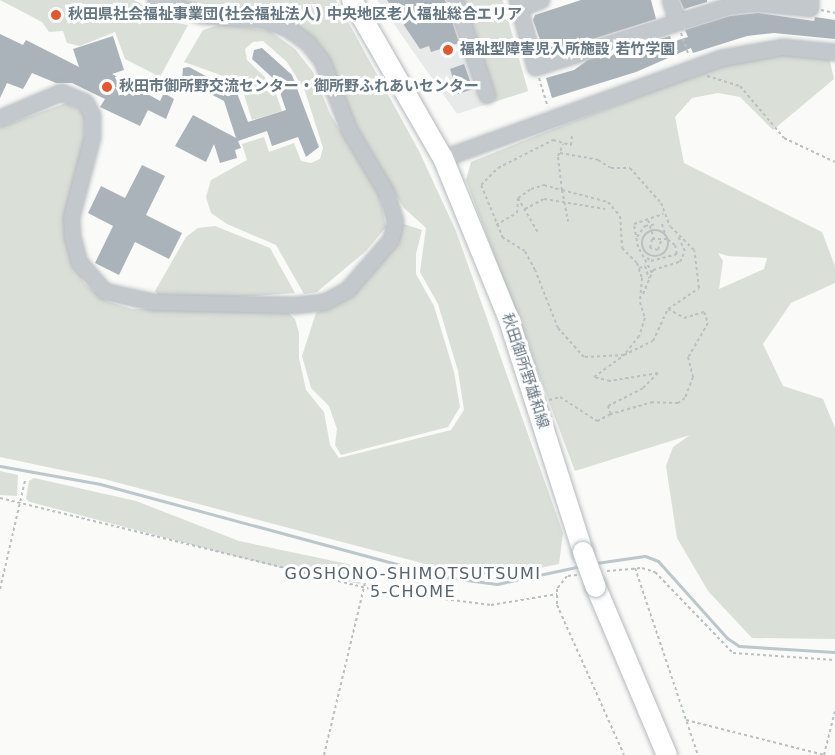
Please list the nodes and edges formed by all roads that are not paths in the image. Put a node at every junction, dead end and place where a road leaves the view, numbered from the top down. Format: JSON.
{"nodes":[{"id":1,"x":155,"y":0,"type":"edge"},
{"id":2,"x":352,"y":0,"type":"edge"},
{"id":3,"x":455,"y":0,"type":"edge"},
{"id":4,"x":540,"y":0,"type":"edge"},
{"id":5,"x":670,"y":0,"type":"edge"},
{"id":6,"x":810,"y":0,"type":"edge"},
{"id":7,"x":518,"y":4,"type":"edge"},
{"id":8,"x":677,"y":20,"type":"junction"},
{"id":9,"x":835,"y":51,"type":"edge"},
{"id":10,"x":487,"y":95,"type":"dead end"},
{"id":11,"x":0,"y":118,"type":"edge"},
{"id":12,"x":443,"y":158,"type":"junction"},
{"id":13,"x":667,"y":755,"type":"edge"}],
"edges":[{"from":1,"to":11,"type":"street"},
{"from":2,"to":12,"type":"main road","name":"秋田御所野雄和線"},
{"from":3,"to":10,"type":"street"},
{"from":4,"to":7,"type":"street"},
{"from":5,"to":8,"type":"street"},
{"from":6,"to":8,"type":"street"},
{"from":7,"to":8,"type":"street"},
{"from":9,"to":12,"type":"street"},
{"from":12,"to":13,"type":"main road","name":"秋田御所野雄和線","bridge":true}]}
